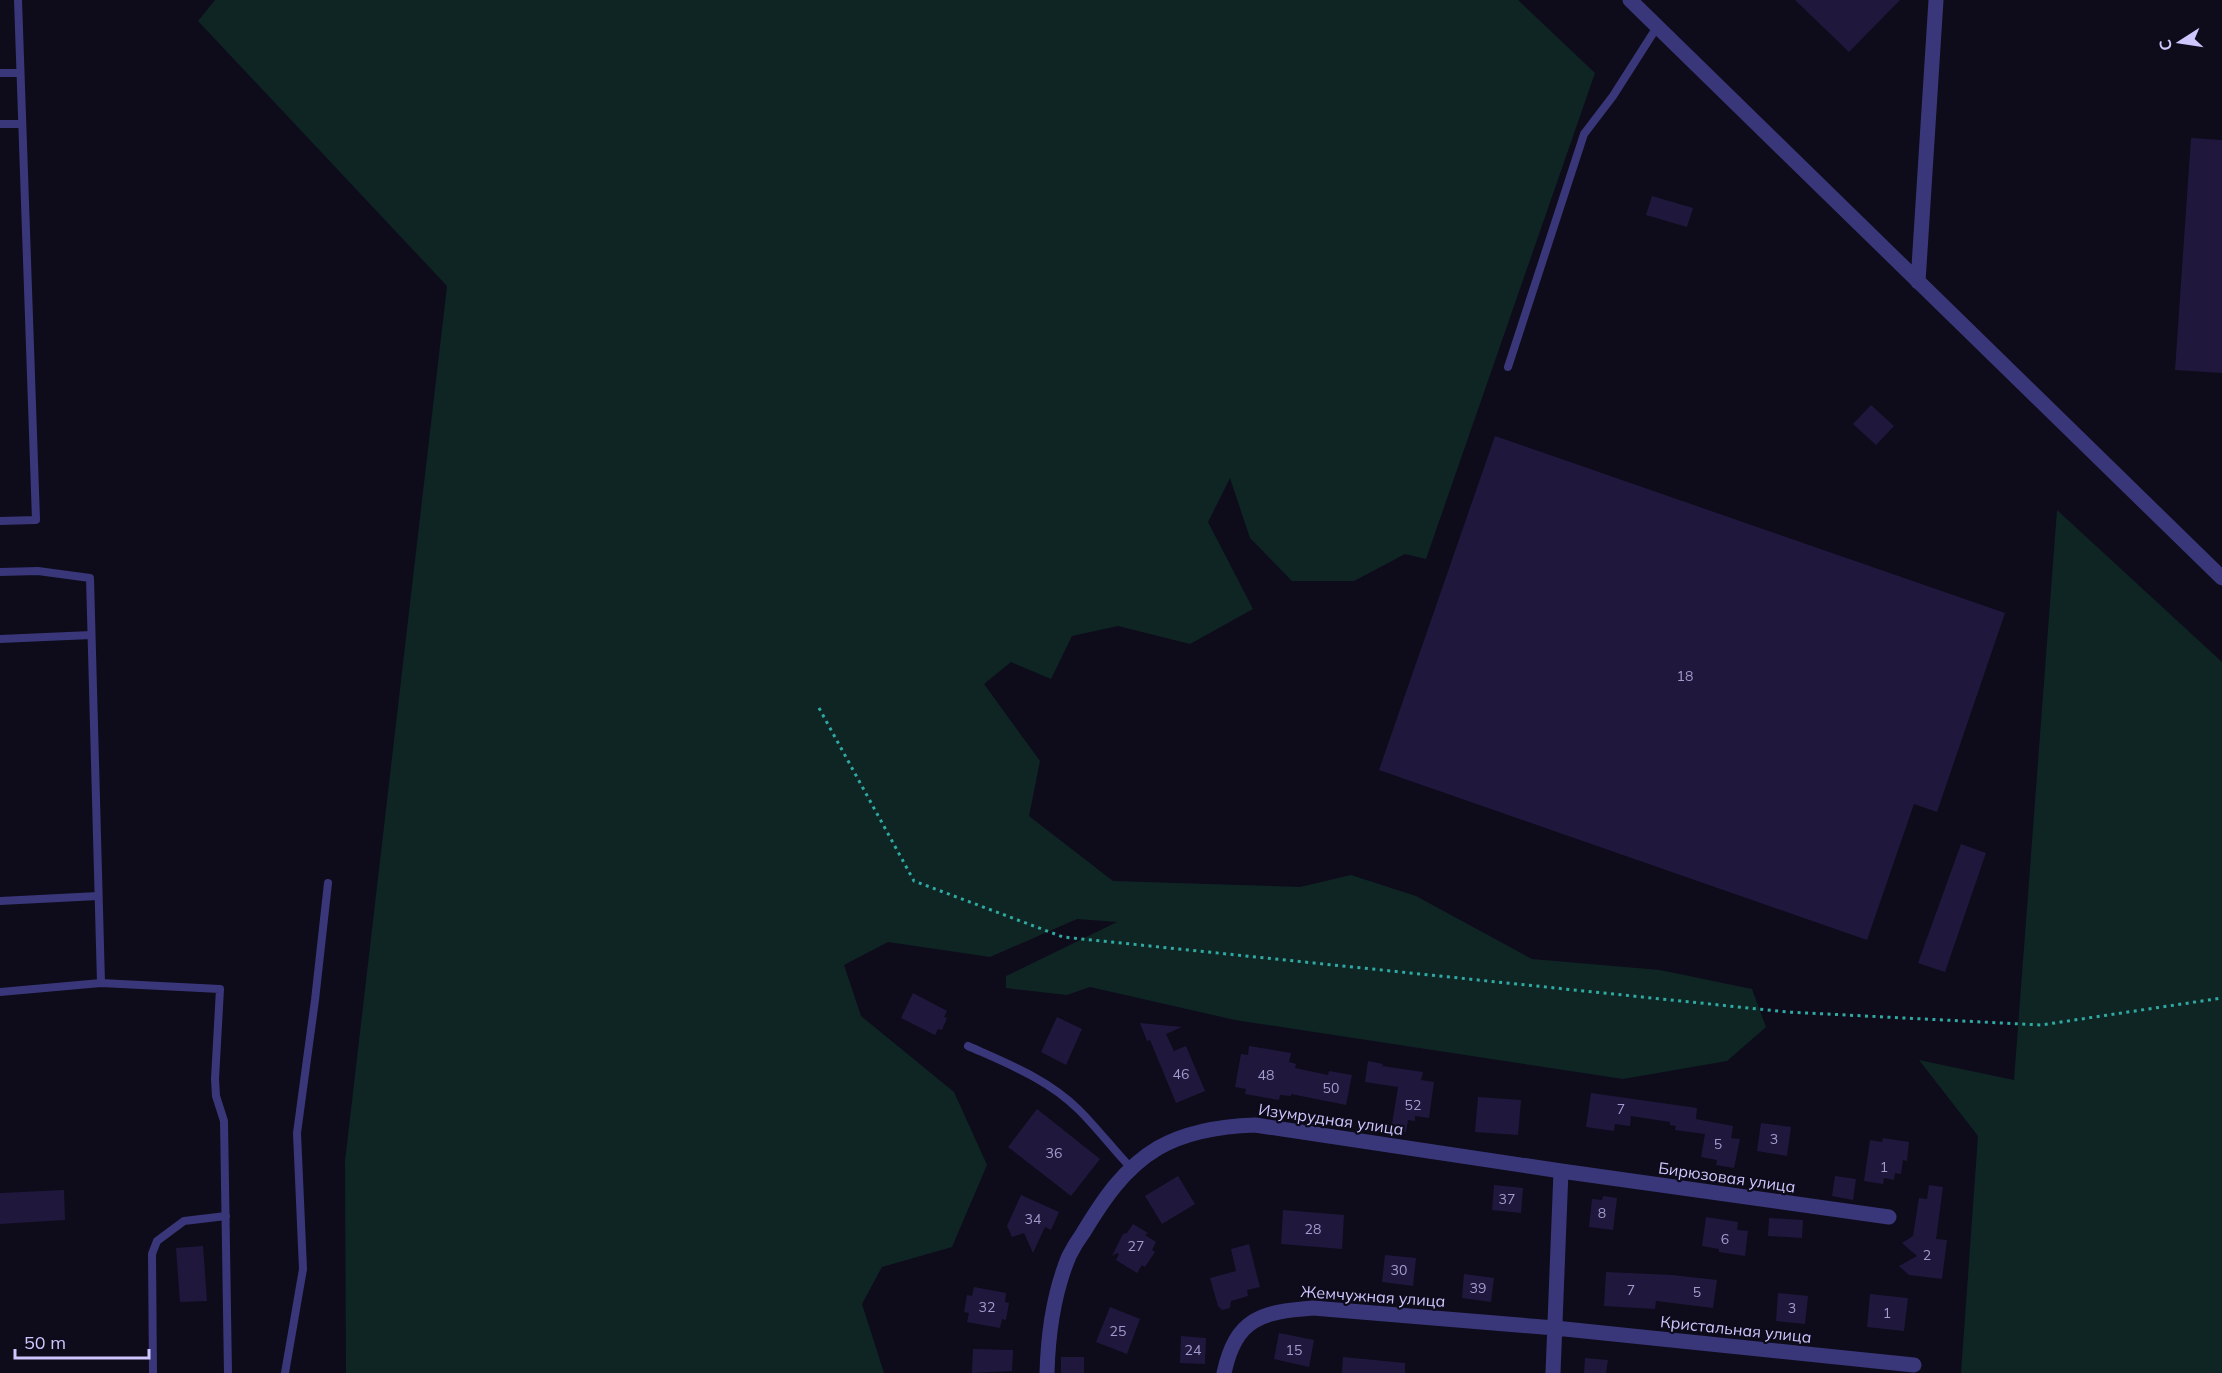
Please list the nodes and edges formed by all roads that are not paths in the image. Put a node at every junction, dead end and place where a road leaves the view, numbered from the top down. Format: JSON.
{"nodes":[{"id":1,"x":18,"y":0,"type":"edge"},
{"id":2,"x":1630,"y":0,"type":"edge"},
{"id":3,"x":1936,"y":0,"type":"edge"},
{"id":4,"x":1657,"y":27,"type":"junction"},
{"id":5,"x":0,"y":73,"type":"edge"},
{"id":6,"x":20,"y":73,"type":"junction"},
{"id":7,"x":0,"y":124,"type":"edge"},
{"id":8,"x":22,"y":124,"type":"junction"},
{"id":9,"x":1918,"y":282,"type":"junction"},
{"id":10,"x":1508,"y":367,"type":"dead end"},
{"id":11,"x":0,"y":521,"type":"edge"},
{"id":12,"x":0,"y":572,"type":"edge"},
{"id":13,"x":2222,"y":578,"type":"edge"},
{"id":14,"x":91,"y":635,"type":"junction"},
{"id":15,"x":0,"y":639,"type":"edge"},
{"id":16,"x":328,"y":883,"type":"dead end"},
{"id":17,"x":98,"y":896,"type":"junction"},
{"id":18,"x":0,"y":901,"type":"edge"},
{"id":19,"x":101,"y":983,"type":"junction"},
{"id":20,"x":0,"y":992,"type":"edge"},
{"id":21,"x":968,"y":1046,"type":"dead end"},
{"id":22,"x":1131,"y":1168,"type":"junction"},
{"id":23,"x":1561,"y":1172,"type":"junction"},
{"id":24,"x":226,"y":1216,"type":"junction"},
{"id":25,"x":1889,"y":1217,"type":"dead end"},
{"id":26,"x":1555,"y":1328,"type":"junction"},
{"id":27,"x":1914,"y":1365,"type":"dead end"},
{"id":28,"x":153,"y":1373,"type":"edge"},
{"id":29,"x":228,"y":1373,"type":"edge"},
{"id":30,"x":285,"y":1373,"type":"edge"},
{"id":31,"x":1047,"y":1373,"type":"edge"},
{"id":32,"x":1224,"y":1373,"type":"edge"},
{"id":33,"x":1553,"y":1373,"type":"edge"}],
"edges":[{"from":1,"to":6,"type":"lane"},
{"from":2,"to":4,"type":"street"},
{"from":3,"to":9,"type":"street"},
{"from":4,"to":9,"type":"street"},
{"from":4,"to":10,"type":"lane"},
{"from":5,"to":6,"type":"lane"},
{"from":6,"to":8,"type":"lane"},
{"from":7,"to":8,"type":"lane"},
{"from":8,"to":11,"type":"lane"},
{"from":9,"to":13,"type":"street"},
{"from":12,"to":14,"type":"lane"},
{"from":14,"to":15,"type":"lane"},
{"from":14,"to":17,"type":"lane"},
{"from":16,"to":30,"type":"lane"},
{"from":17,"to":18,"type":"lane"},
{"from":17,"to":19,"type":"lane"},
{"from":19,"to":20,"type":"lane"},
{"from":19,"to":24,"type":"lane"},
{"from":21,"to":22,"type":"lane"},
{"from":22,"to":23,"type":"street","name":"Изумрудная улица"},
{"from":22,"to":31,"type":"street","name":"Изумрудная улица"},
{"from":23,"to":25,"type":"street","name":"Бирюзовая улица"},
{"from":23,"to":26,"type":"street"},
{"from":24,"to":28,"type":"lane"},
{"from":24,"to":29,"type":"lane"},
{"from":26,"to":27,"type":"street","name":"Кристальная улица"},
{"from":26,"to":32,"type":"street","name":"Жемчужная улица"},
{"from":26,"to":33,"type":"street"}]}
